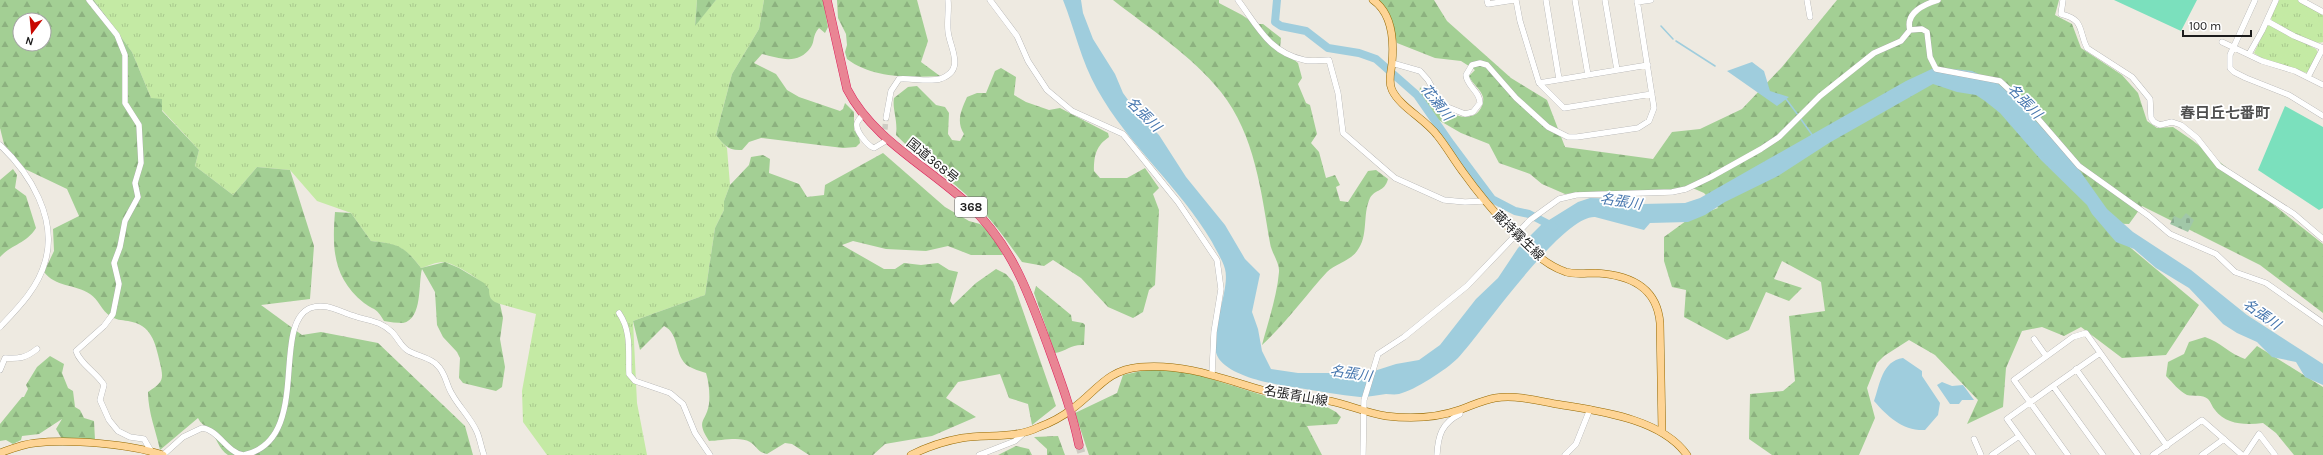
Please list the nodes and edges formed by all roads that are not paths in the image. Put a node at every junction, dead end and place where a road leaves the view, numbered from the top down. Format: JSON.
{"nodes":[{"id":1,"x":90,"y":0,"type":"edge"},
{"id":2,"x":827,"y":0,"type":"edge"},
{"id":3,"x":948,"y":0,"type":"edge"},
{"id":4,"x":990,"y":0,"type":"edge"},
{"id":5,"x":1238,"y":0,"type":"edge"},
{"id":6,"x":1373,"y":0,"type":"edge"},
{"id":7,"x":1487,"y":0,"type":"edge"},
{"id":8,"x":1515,"y":0,"type":"edge"},
{"id":9,"x":1546,"y":0,"type":"edge"},
{"id":10,"x":1576,"y":0,"type":"edge"},
{"id":11,"x":1605,"y":0,"type":"edge"},
{"id":12,"x":1651,"y":0,"type":"edge"},
{"id":13,"x":1807,"y":0,"type":"edge"},
{"id":14,"x":1936,"y":0,"type":"edge"},
{"id":15,"x":2063,"y":0,"type":"edge"},
{"id":16,"x":2255,"y":0,"type":"edge"},
{"id":17,"x":2276,"y":0,"type":"edge"},
{"id":18,"x":2301,"y":0,"type":"edge"},
{"id":19,"x":1637,"y":1,"type":"edge"},
{"id":20,"x":2323,"y":12,"type":"edge"},
{"id":21,"x":1810,"y":17,"type":"dead end"},
{"id":22,"x":2267,"y":21,"type":"junction"},
{"id":23,"x":1910,"y":30,"type":"junction"},
{"id":24,"x":2222,"y":42,"type":"dead end"},
{"id":25,"x":2233,"y":47,"type":"junction"},
{"id":26,"x":2323,"y":48,"type":"edge"},
{"id":27,"x":2249,"y":54,"type":"junction"},
{"id":28,"x":1392,"y":63,"type":"junction"},
{"id":29,"x":1648,"y":65,"type":"junction"},
{"id":30,"x":1617,"y":70,"type":"junction"},
{"id":31,"x":1588,"y":74,"type":"junction"},
{"id":32,"x":2308,"y":77,"type":"junction"},
{"id":33,"x":1559,"y":79,"type":"junction"},
{"id":34,"x":1539,"y":83,"type":"junction"},
{"id":35,"x":2323,"y":85,"type":"edge"},
{"id":36,"x":1652,"y":94,"type":"junction"},
{"id":37,"x":863,"y":115,"type":"junction"},
{"id":38,"x":2323,"y":116,"type":"edge"},
{"id":39,"x":886,"y":118,"type":"tunnel mouth"},
{"id":40,"x":884,"y":142,"type":"dead end"},
{"id":41,"x":0,"y":145,"type":"edge"},
{"id":42,"x":1484,"y":201,"type":"junction"},
{"id":43,"x":1518,"y":237,"type":"junction"},
{"id":44,"x":2323,"y":239,"type":"edge"},
{"id":45,"x":619,"y":313,"type":"dead end"},
{"id":46,"x":2323,"y":323,"type":"edge"},
{"id":47,"x":0,"y":327,"type":"edge"},
{"id":48,"x":2034,"y":339,"type":"dead end"},
{"id":49,"x":37,"y":349,"type":"dead end"},
{"id":50,"x":2100,"y":352,"type":"junction"},
{"id":51,"x":2046,"y":356,"type":"junction"},
{"id":52,"x":2076,"y":369,"type":"junction"},
{"id":53,"x":0,"y":370,"type":"edge"},
{"id":54,"x":1212,"y":374,"type":"junction"},
{"id":55,"x":2054,"y":386,"type":"junction"},
{"id":56,"x":2030,"y":403,"type":"junction"},
{"id":57,"x":1590,"y":409,"type":"junction"},
{"id":58,"x":1072,"y":410,"type":"junction"},
{"id":59,"x":1460,"y":410,"type":"junction"},
{"id":60,"x":1363,"y":411,"type":"junction"},
{"id":61,"x":1025,"y":432,"type":"junction"},
{"id":62,"x":1662,"y":432,"type":"junction"},
{"id":63,"x":2019,"y":436,"type":"junction"},
{"id":64,"x":1974,"y":439,"type":"dead end"},
{"id":65,"x":2224,"y":439,"type":"junction"},
{"id":66,"x":1079,"y":445,"type":"tunnel mouth"},
{"id":67,"x":2167,"y":446,"type":"junction"},
{"id":68,"x":151,"y":451,"type":"junction"},
{"id":69,"x":0,"y":453,"type":"edge"},
{"id":70,"x":1995,"y":454,"type":"edge"},
{"id":71,"x":163,"y":455,"type":"edge"},
{"id":72,"x":244,"y":455,"type":"edge"},
{"id":73,"x":484,"y":455,"type":"edge"},
{"id":74,"x":710,"y":455,"type":"edge"},
{"id":75,"x":911,"y":455,"type":"edge"},
{"id":76,"x":979,"y":455,"type":"edge"},
{"id":77,"x":1363,"y":455,"type":"edge"},
{"id":78,"x":1437,"y":455,"type":"edge"},
{"id":79,"x":1565,"y":455,"type":"edge"},
{"id":80,"x":1688,"y":455,"type":"edge"},
{"id":81,"x":1981,"y":455,"type":"edge"},
{"id":82,"x":2033,"y":455,"type":"edge"},
{"id":83,"x":2068,"y":455,"type":"edge"},
{"id":84,"x":2103,"y":455,"type":"edge"},
{"id":85,"x":2138,"y":455,"type":"edge"},
{"id":86,"x":2153,"y":455,"type":"edge"},
{"id":87,"x":2202,"y":455,"type":"edge"},
{"id":88,"x":2242,"y":455,"type":"edge"},
{"id":89,"x":2245,"y":455,"type":"edge"},
{"id":90,"x":2275,"y":455,"type":"edge"}],
"edges":[{"from":1,"to":68,"type":"street"},
{"from":2,"to":37,"type":"highway","name":"国道368号","number":"368"},
{"from":3,"to":39,"type":"street"},
{"from":4,"to":54,"type":"street"},
{"from":5,"to":42,"type":"street"},
{"from":6,"to":28,"type":"main road","name":"蔵持霧生線"},
{"from":7,"to":8,"type":"street"},
{"from":8,"to":34,"type":"street"},
{"from":9,"to":33,"type":"street"},
{"from":10,"to":31,"type":"street"},
{"from":11,"to":30,"type":"street"},
{"from":12,"to":19,"type":"street"},
{"from":13,"to":21,"type":"street"},
{"from":14,"to":23,"type":"street"},
{"from":15,"to":44,"type":"street"},
{"from":16,"to":25,"type":"street"},
{"from":17,"to":22,"type":"street"},
{"from":18,"to":20,"type":"street"},
{"from":19,"to":29,"type":"street"},
{"from":22,"to":26,"type":"street"},
{"from":22,"to":27,"type":"street"},
{"from":23,"to":43,"type":"street"},
{"from":23,"to":46,"type":"street"},
{"from":24,"to":25,"type":"street"},
{"from":25,"to":27,"type":"street"},
{"from":25,"to":38,"type":"street"},
{"from":26,"to":32,"type":"street"},
{"from":27,"to":32,"type":"street"},
{"from":28,"to":36,"type":"street"},
{"from":28,"to":42,"type":"main road","name":"蔵持霧生線"},
{"from":29,"to":30,"type":"street"},
{"from":29,"to":36,"type":"street"},
{"from":30,"to":31,"type":"street"},
{"from":31,"to":33,"type":"street"},
{"from":32,"to":35,"type":"street"},
{"from":33,"to":34,"type":"street"},
{"from":34,"to":36,"type":"street"},
{"from":37,"to":40,"type":"street"},
{"from":37,"to":58,"type":"highway","name":"国道368号","number":"368"},
{"from":41,"to":47,"type":"street"},
{"from":42,"to":43,"type":"main road","name":"蔵持霧生線"},
{"from":43,"to":60,"type":"street"},
{"from":43,"to":62,"type":"main road","name":"蔵持霧生線"},
{"from":45,"to":74,"type":"street"},
{"from":48,"to":51,"type":"street"},
{"from":49,"to":53,"type":"street"},
{"from":50,"to":51,"type":"street"},
{"from":50,"to":52,"type":"street"},
{"from":50,"to":67,"type":"street"},
{"from":51,"to":56,"type":"street"},
{"from":52,"to":55,"type":"street"},
{"from":52,"to":85,"type":"street"},
{"from":54,"to":58,"type":"main road","name":"名張青山線"},
{"from":54,"to":60,"type":"main road","name":"名張青山線"},
{"from":55,"to":56,"type":"street"},
{"from":55,"to":84,"type":"street"},
{"from":56,"to":63,"type":"street"},
{"from":56,"to":83,"type":"street"},
{"from":57,"to":59,"type":"main road","name":"名張青山線"},
{"from":57,"to":62,"type":"main road","name":"名張青山線"},
{"from":57,"to":79,"type":"street"},
{"from":58,"to":61,"type":"main road","name":"名張青山線"},
{"from":58,"to":66,"type":"highway","name":"国道368号","number":"368"},
{"from":59,"to":60,"type":"main road","name":"名張青山線"},
{"from":59,"to":78,"type":"street"},
{"from":60,"to":77,"type":"street"},
{"from":61,"to":75,"type":"main road","name":"名張青山線"},
{"from":61,"to":76,"type":"street"},
{"from":62,"to":80,"type":"main road","name":"名張青山線"},
{"from":63,"to":70,"type":"street"},
{"from":63,"to":82,"type":"street"},
{"from":64,"to":81,"type":"street"},
{"from":65,"to":67,"type":"street"},
{"from":65,"to":87,"type":"street"},
{"from":65,"to":88,"type":"street"},
{"from":67,"to":86,"type":"street"},
{"from":68,"to":69,"type":"main road"},
{"from":68,"to":71,"type":"main road"},
{"from":71,"to":72,"type":"street"},
{"from":72,"to":73,"type":"street"},
{"from":89,"to":90,"type":"street"}]}
